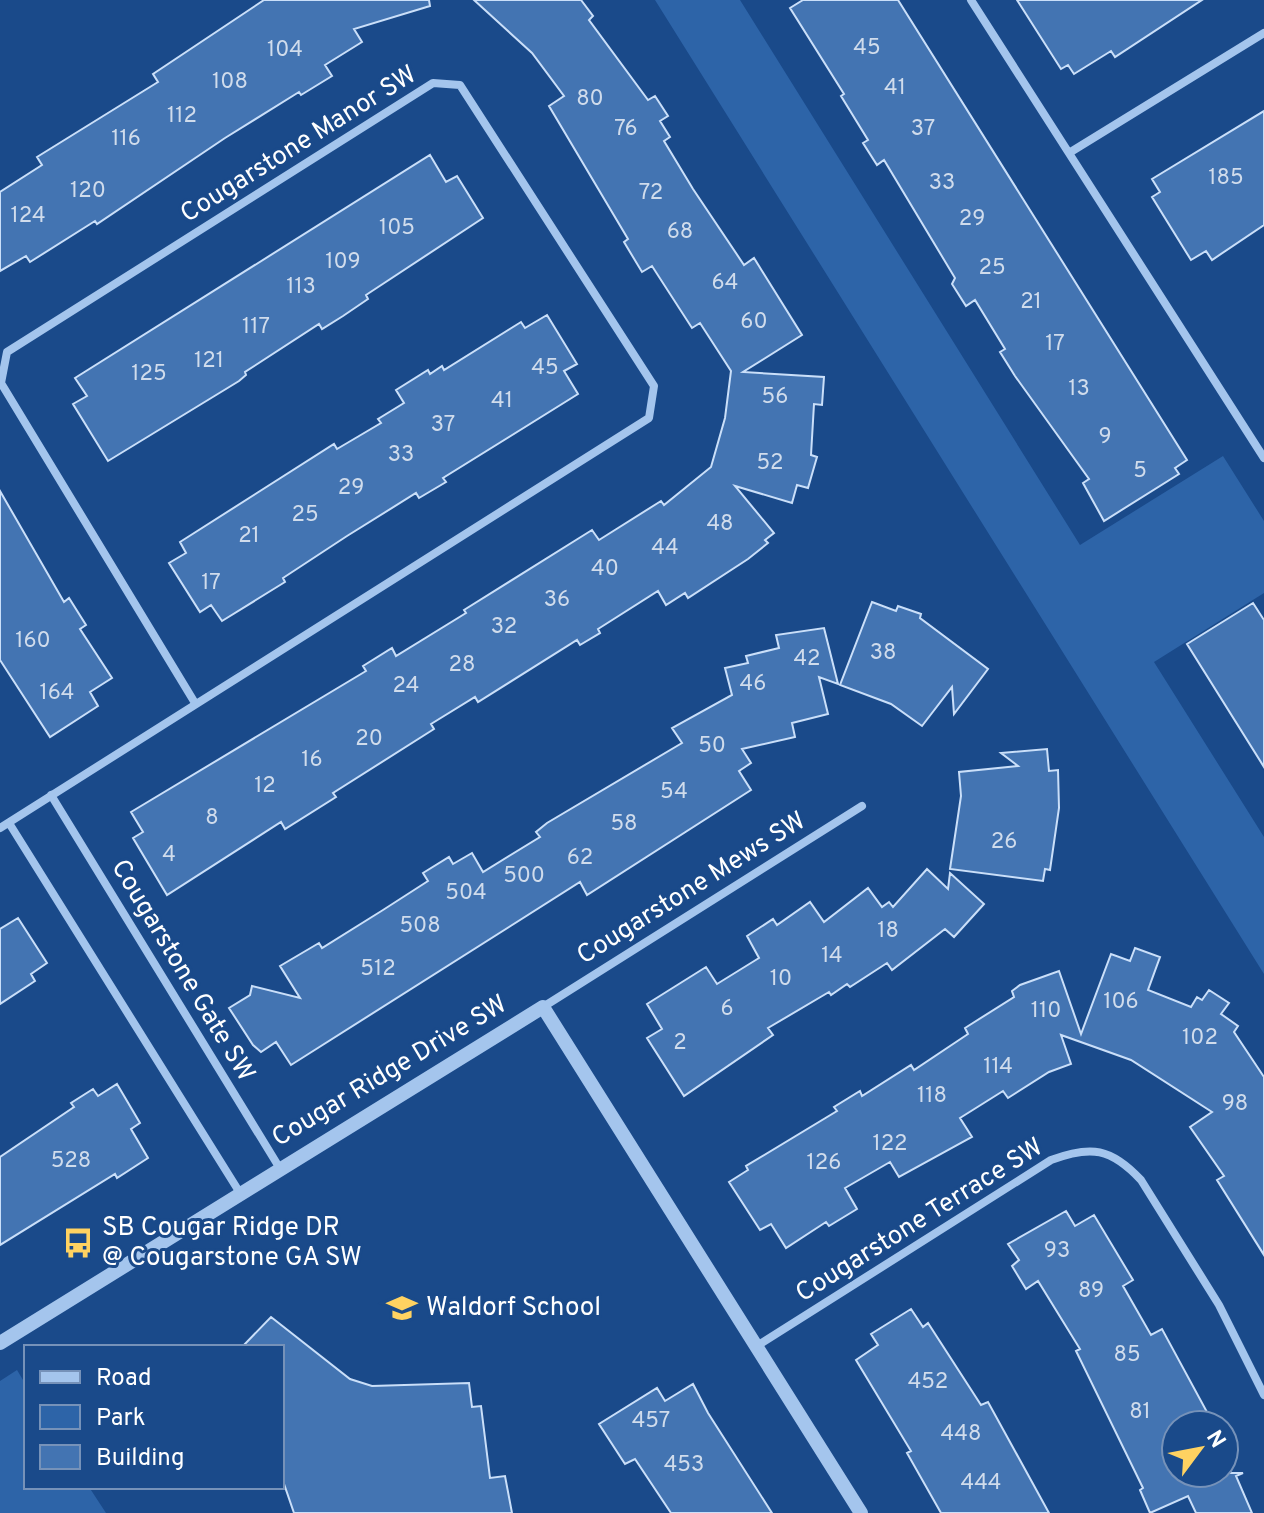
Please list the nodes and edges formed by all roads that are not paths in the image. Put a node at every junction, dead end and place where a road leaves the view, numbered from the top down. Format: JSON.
{"nodes":[{"id":1,"x":971,"y":0,"type":"edge"},
{"id":2,"x":1264,"y":33,"type":"edge"},
{"id":3,"x":1069,"y":153,"type":"junction"},
{"id":4,"x":1264,"y":458,"type":"edge"},
{"id":5,"x":195,"y":703,"type":"junction"},
{"id":6,"x":51,"y":795,"type":"junction"},
{"id":7,"x":862,"y":806,"type":"dead end"},
{"id":8,"x":4,"y":826,"type":"edge"},
{"id":9,"x":543,"y":1007,"type":"junction"},
{"id":10,"x":279,"y":1167,"type":"junction"},
{"id":11,"x":240,"y":1193,"type":"junction"},
{"id":12,"x":0,"y":1343,"type":"edge"},
{"id":13,"x":757,"y":1346,"type":"junction"},
{"id":14,"x":1264,"y":1395,"type":"edge"},
{"id":15,"x":861,"y":1513,"type":"edge"}],
"edges":[{"from":1,"to":3,"type":"street"},
{"from":2,"to":3,"type":"street"},
{"from":3,"to":4,"type":"street"},
{"from":5,"to":5,"type":"street","name":"Cougarstone Manor SW"},
{"from":5,"to":6,"type":"street","name":"Cougarstone Manor SW"},
{"from":6,"to":8,"type":"street","name":"Cougarstone Manor SW"},
{"from":6,"to":10,"type":"street","name":"Cougarstone Gate SW"},
{"from":7,"to":9,"type":"street","name":"Cougarstone Mews SW"},
{"from":8,"to":11,"type":"street"},
{"from":9,"to":10,"type":"street","name":"Cougar Ridge Drive SW"},
{"from":9,"to":13,"type":"street","name":"Cougar Ridge Drive SW"},
{"from":10,"to":11,"type":"street","name":"Cougar Ridge Drive SW"},
{"from":11,"to":12,"type":"street","name":"Cougar Ridge Drive SW"},
{"from":13,"to":14,"type":"street","name":"Cougarstone Terrace SW"},
{"from":13,"to":15,"type":"street","name":"Cougar Ridge Drive SW"}]}
